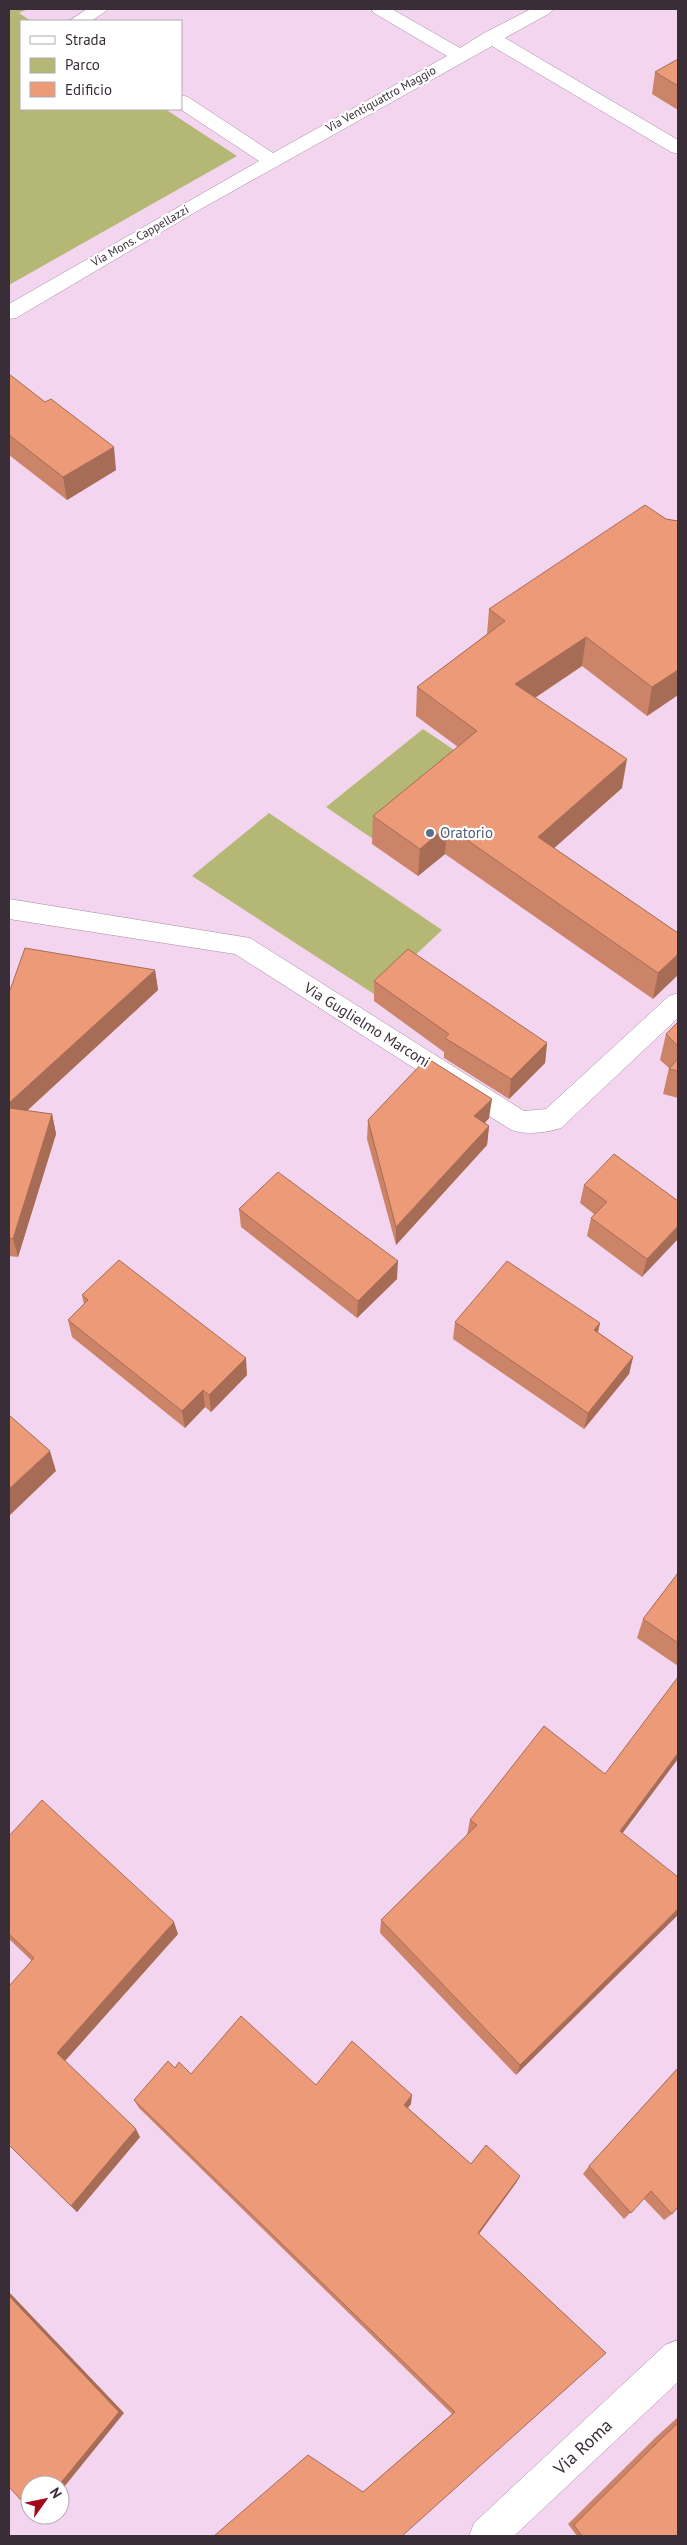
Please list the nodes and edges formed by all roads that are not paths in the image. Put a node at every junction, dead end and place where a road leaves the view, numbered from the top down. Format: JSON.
{"nodes":[{"id":1,"x":100,"y":9,"type":"edge"},
{"id":2,"x":380,"y":9,"type":"edge"},
{"id":3,"x":544,"y":9,"type":"edge"},
{"id":4,"x":80,"y":20,"type":"edge"},
{"id":5,"x":490,"y":37,"type":"junction"},
{"id":6,"x":459,"y":55,"type":"junction"},
{"id":7,"x":182,"y":102,"type":"edge"},
{"id":8,"x":678,"y":148,"type":"edge"},
{"id":9,"x":272,"y":161,"type":"junction"},
{"id":10,"x":9,"y":313,"type":"edge"},
{"id":11,"x":9,"y":909,"type":"edge"},
{"id":12,"x":678,"y":1003,"type":"edge"},
{"id":13,"x":678,"y":2358,"type":"edge"},
{"id":14,"x":487,"y":2536,"type":"edge"}],
"edges":[{"from":1,"to":4,"type":"street"},
{"from":2,"to":6,"type":"street"},
{"from":3,"to":5,"type":"street","name":"Via Ventiquattro Maggio"},
{"from":5,"to":6,"type":"street","name":"Via Ventiquattro Maggio"},
{"from":5,"to":8,"type":"street"},
{"from":6,"to":9,"type":"street","name":"Via Ventiquattro Maggio"},
{"from":7,"to":9,"type":"street"},
{"from":9,"to":10,"type":"street","name":"Via Mons. Cappellazzi"},
{"from":11,"to":12,"type":"street","name":"Via Guglielmo Marconi"},
{"from":13,"to":14,"type":"street","name":"Via Roma"}]}
